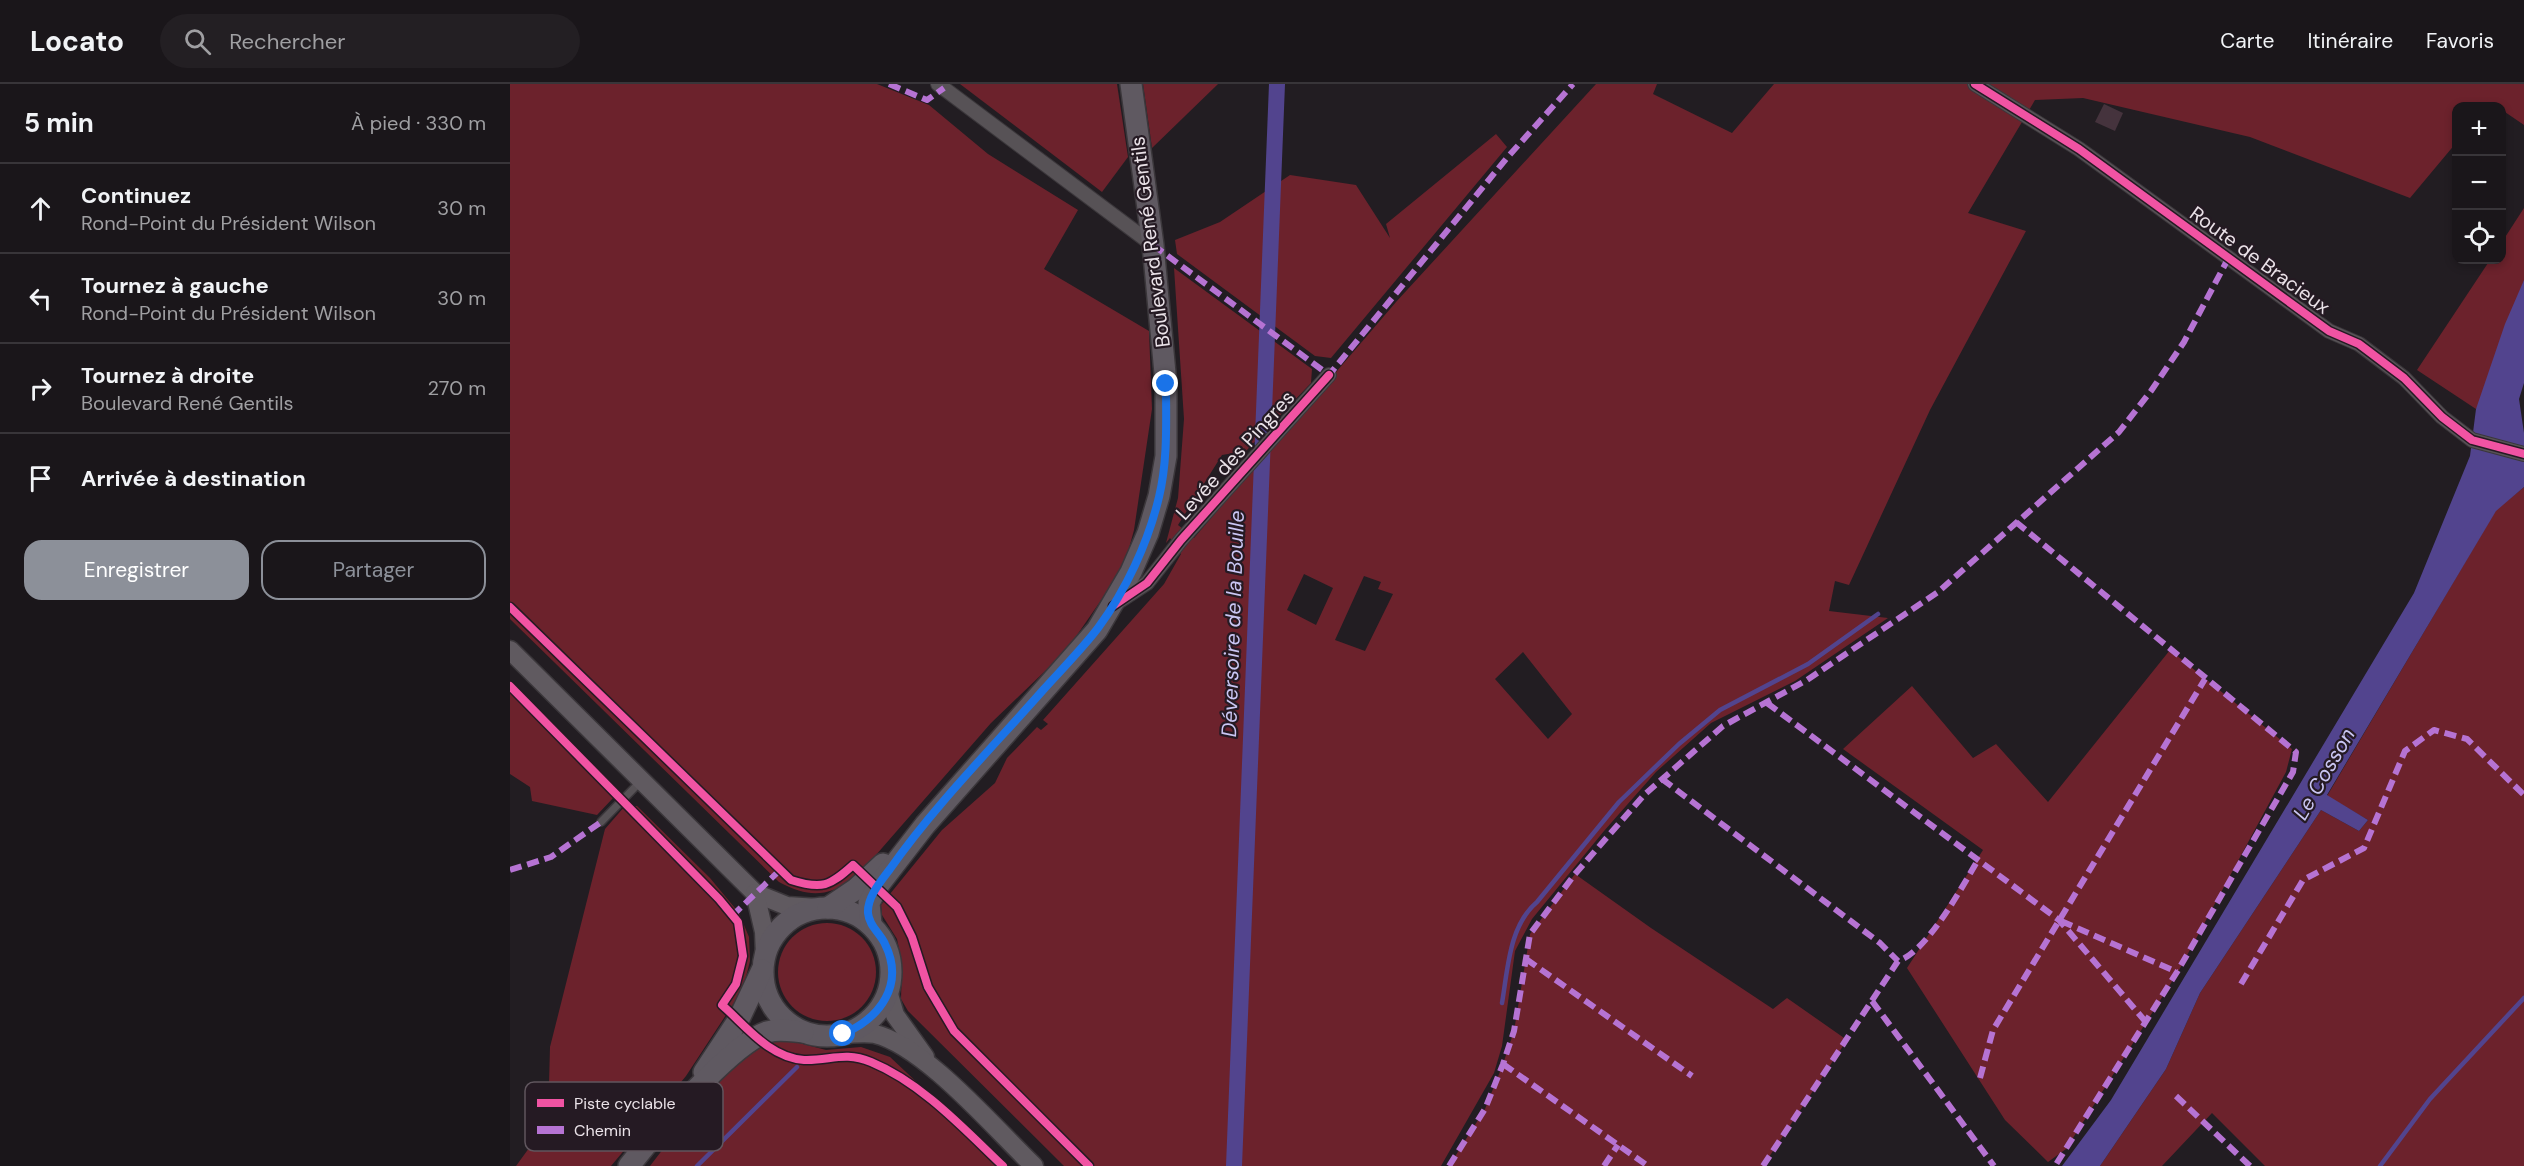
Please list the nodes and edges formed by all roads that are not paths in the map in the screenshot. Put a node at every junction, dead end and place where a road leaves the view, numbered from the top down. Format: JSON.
{"nodes":[{"id":1,"x":938,"y":84,"type":"edge"},
{"id":2,"x":1131,"y":84,"type":"edge"},
{"id":3,"x":1976,"y":84,"type":"edge"},
{"id":4,"x":1153,"y":245,"type":"junction"},
{"id":5,"x":1329,"y":375,"type":"dead end"},
{"id":6,"x":2524,"y":454,"type":"edge"},
{"id":7,"x":1113,"y":606,"type":"junction"},
{"id":8,"x":510,"y":650,"type":"edge"},
{"id":9,"x":642,"y":781,"type":"junction"},
{"id":10,"x":601,"y":822,"type":"dead end"},
{"id":11,"x":925,"y":825,"type":"junction"},
{"id":12,"x":755,"y":893,"type":"junction"},
{"id":13,"x":823,"y":908,"type":"junction"},
{"id":14,"x":870,"y":924,"type":"junction"},
{"id":15,"x":764,"y":962,"type":"junction"},
{"id":16,"x":888,"y":991,"type":"junction"},
{"id":17,"x":809,"y":1033,"type":"junction"},
{"id":18,"x":843,"y":1034,"type":"junction"},
{"id":19,"x":937,"y":1072,"type":"junction"},
{"id":20,"x":696,"y":1082,"type":"edge"},
{"id":21,"x":707,"y":1082,"type":"edge"},
{"id":22,"x":642,"y":1151,"type":"edge"},
{"id":23,"x":629,"y":1166,"type":"edge"},
{"id":24,"x":1034,"y":1166,"type":"edge"}],
"edges":[{"from":1,"to":4,"type":"street"},
{"from":2,"to":4,"type":"main road","name":"Boulevard René Gentils"},
{"from":3,"to":6,"type":"street","name":"Route de Bracieux"},
{"from":4,"to":7,"type":"main road","name":"Boulevard René Gentils"},
{"from":5,"to":7,"type":"street","name":"Levée des Pingres"},
{"from":7,"to":11,"type":"main road","name":"Boulevard René Gentils"},
{"from":8,"to":9,"type":"main road"},
{"from":9,"to":10,"type":"lane"},
{"from":9,"to":12,"type":"main road"},
{"from":11,"to":13,"type":"main road","name":"Boulevard René Gentils"},
{"from":11,"to":14,"type":"main road","name":"Boulevard René Gentils"},
{"from":12,"to":13,"type":"main road"},
{"from":12,"to":15,"type":"main road"},
{"from":13,"to":14,"type":"main road"},
{"from":13,"to":15,"type":"main road"},
{"from":14,"to":16,"type":"main road"},
{"from":15,"to":17,"type":"main road"},
{"from":15,"to":20,"type":"main road"},
{"from":16,"to":18,"type":"main road"},
{"from":16,"to":19,"type":"main road"},
{"from":17,"to":18,"type":"main road"},
{"from":17,"to":21,"type":"main road"},
{"from":18,"to":19,"type":"main road"},
{"from":19,"to":24,"type":"main road"},
{"from":22,"to":23,"type":"main road"}]}
